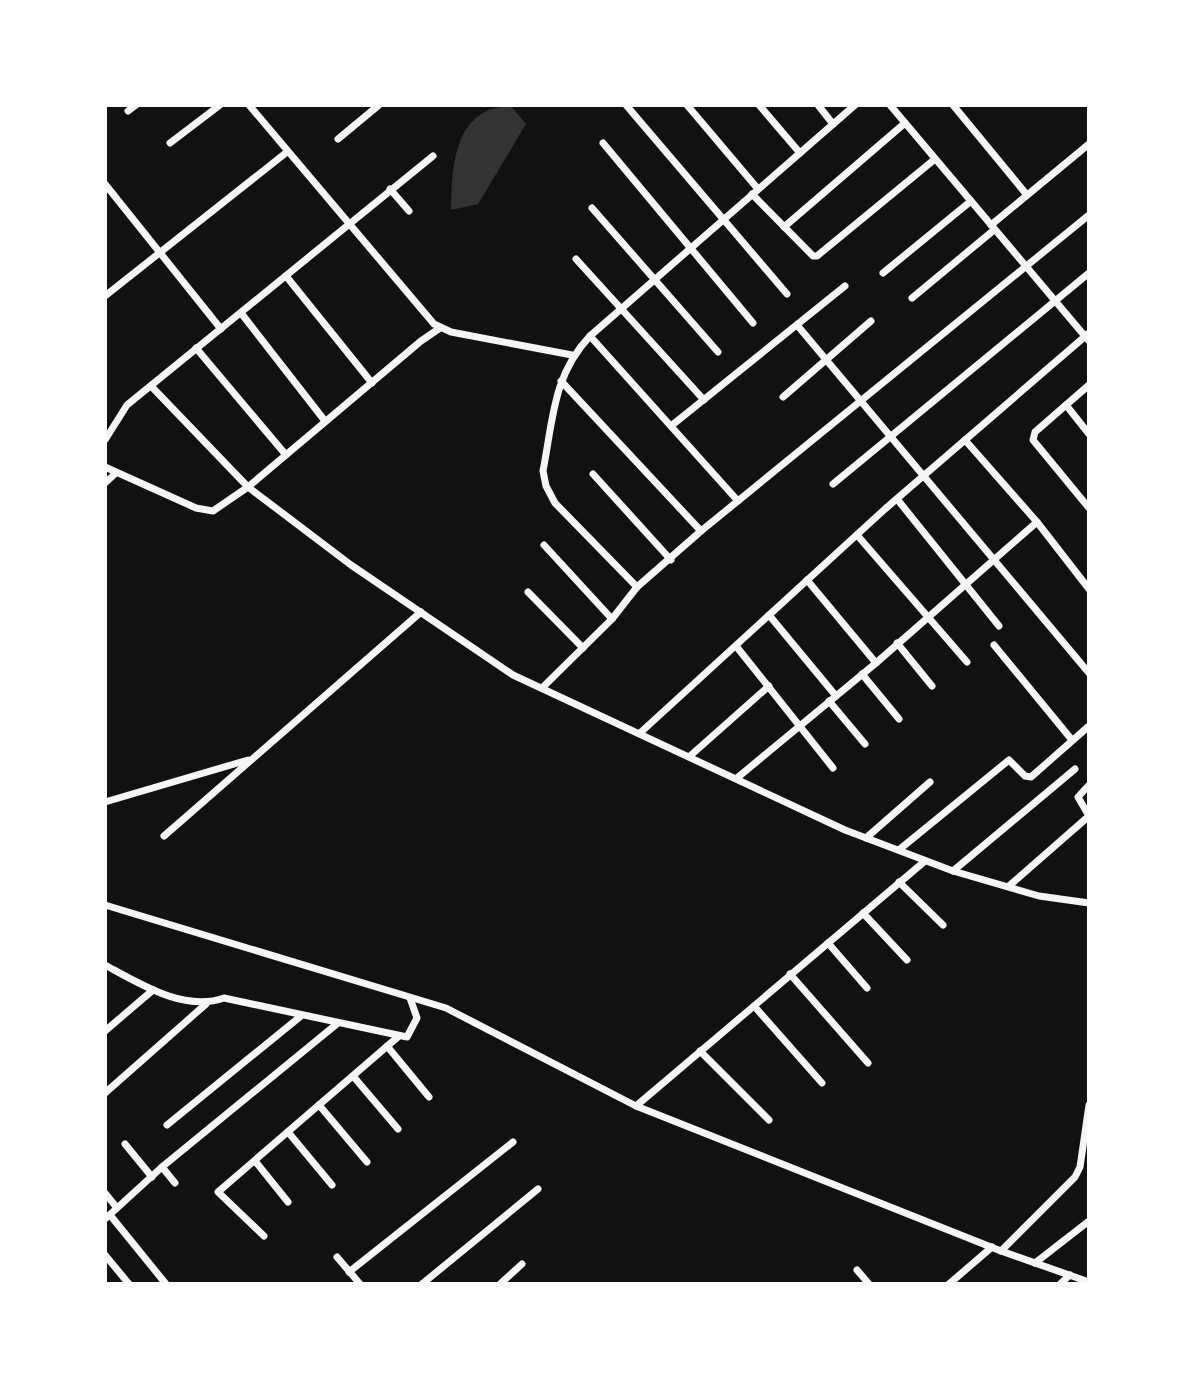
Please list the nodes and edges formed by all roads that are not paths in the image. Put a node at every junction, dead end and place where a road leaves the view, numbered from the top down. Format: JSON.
{"nodes":[{"id":1,"x":136,"y":105,"type":"edge"},
{"id":2,"x":220,"y":105,"type":"edge"},
{"id":3,"x":249,"y":105,"type":"edge"},
{"id":4,"x":626,"y":105,"type":"edge"},
{"id":5,"x":687,"y":105,"type":"edge"},
{"id":6,"x":759,"y":105,"type":"edge"},
{"id":7,"x":818,"y":105,"type":"edge"},
{"id":8,"x":855,"y":105,"type":"edge"},
{"id":9,"x":890,"y":105,"type":"edge"},
{"id":10,"x":953,"y":105,"type":"edge"},
{"id":11,"x":376,"y":106,"type":"edge"},
{"id":12,"x":128,"y":111,"type":"dead end"},
{"id":13,"x":905,"y":123,"type":"junction"},
{"id":14,"x":833,"y":124,"type":"junction"},
{"id":15,"x":338,"y":139,"type":"dead end"},
{"id":16,"x":170,"y":143,"type":"dead end"},
{"id":17,"x":603,"y":143,"type":"dead end"},
{"id":18,"x":1089,"y":144,"type":"edge"},
{"id":19,"x":287,"y":152,"type":"junction"},
{"id":20,"x":800,"y":153,"type":"junction"},
{"id":21,"x":433,"y":156,"type":"dead end"},
{"id":22,"x":935,"y":159,"type":"junction"},
{"id":23,"x":105,"y":184,"type":"edge"},
{"id":24,"x":390,"y":189,"type":"junction"},
{"id":25,"x":755,"y":192,"type":"junction"},
{"id":26,"x":1027,"y":195,"type":"junction"},
{"id":27,"x":971,"y":201,"type":"junction"},
{"id":28,"x":592,"y":208,"type":"dead end"},
{"id":29,"x":409,"y":211,"type":"dead end"},
{"id":30,"x":1089,"y":215,"type":"edge"},
{"id":31,"x":724,"y":220,"type":"junction"},
{"id":32,"x":348,"y":225,"type":"junction"},
{"id":33,"x":784,"y":227,"type":"junction"},
{"id":34,"x":993,"y":228,"type":"junction"},
{"id":35,"x":691,"y":248,"type":"junction"},
{"id":36,"x":159,"y":252,"type":"junction"},
{"id":37,"x":576,"y":259,"type":"dead end"},
{"id":38,"x":1027,"y":267,"type":"junction"},
{"id":39,"x":883,"y":273,"type":"dead end"},
{"id":40,"x":1089,"y":273,"type":"edge"},
{"id":41,"x":286,"y":276,"type":"junction"},
{"id":42,"x":655,"y":280,"type":"junction"},
{"id":43,"x":845,"y":286,"type":"dead end"},
{"id":44,"x":787,"y":294,"type":"dead end"},
{"id":45,"x":105,"y":296,"type":"edge"},
{"id":46,"x":912,"y":298,"type":"dead end"},
{"id":47,"x":1055,"y":301,"type":"junction"},
{"id":48,"x":621,"y":309,"type":"junction"},
{"id":49,"x":241,"y":313,"type":"junction"},
{"id":50,"x":872,"y":321,"type":"dead end"},
{"id":51,"x":753,"y":323,"type":"dead end"},
{"id":52,"x":797,"y":325,"type":"junction"},
{"id":53,"x":440,"y":328,"type":"junction"},
{"id":54,"x":221,"y":329,"type":"junction"},
{"id":55,"x":590,"y":336,"type":"junction"},
{"id":56,"x":1088,"y":337,"type":"edge"},
{"id":57,"x":196,"y":348,"type":"junction"},
{"id":58,"x":718,"y":352,"type":"dead end"},
{"id":59,"x":572,"y":355,"type":"junction"},
{"id":60,"x":825,"y":360,"type":"junction"},
{"id":61,"x":561,"y":381,"type":"junction"},
{"id":62,"x":372,"y":383,"type":"junction"},
{"id":63,"x":1089,"y":385,"type":"edge"},
{"id":64,"x":150,"y":386,"type":"junction"},
{"id":65,"x":783,"y":397,"type":"dead end"},
{"id":66,"x":704,"y":400,"type":"junction"},
{"id":67,"x":861,"y":403,"type":"junction"},
{"id":68,"x":1066,"y":405,"type":"junction"},
{"id":69,"x":325,"y":421,"type":"junction"},
{"id":70,"x":671,"y":426,"type":"junction"},
{"id":71,"x":1089,"y":434,"type":"edge"},
{"id":72,"x":889,"y":435,"type":"junction"},
{"id":73,"x":105,"y":440,"type":"edge"},
{"id":74,"x":964,"y":440,"type":"junction"},
{"id":75,"x":286,"y":455,"type":"junction"},
{"id":76,"x":105,"y":467,"type":"edge"},
{"id":77,"x":116,"y":473,"type":"junction"},
{"id":78,"x":593,"y":474,"type":"dead end"},
{"id":79,"x":924,"y":475,"type":"junction"},
{"id":80,"x":105,"y":483,"type":"edge"},
{"id":81,"x":833,"y":484,"type":"dead end"},
{"id":82,"x":248,"y":488,"type":"junction"},
{"id":83,"x":897,"y":499,"type":"junction"},
{"id":84,"x":738,"y":501,"type":"junction"},
{"id":85,"x":1089,"y":508,"type":"edge"},
{"id":86,"x":1037,"y":522,"type":"junction"},
{"id":87,"x":701,"y":531,"type":"junction"},
{"id":88,"x":857,"y":535,"type":"junction"},
{"id":89,"x":544,"y":545,"type":"dead end"},
{"id":90,"x":995,"y":559,"type":"junction"},
{"id":91,"x":671,"y":560,"type":"junction"},
{"id":92,"x":807,"y":580,"type":"junction"},
{"id":93,"x":965,"y":584,"type":"junction"},
{"id":94,"x":637,"y":587,"type":"junction"},
{"id":95,"x":1089,"y":589,"type":"edge"},
{"id":96,"x":528,"y":592,"type":"dead end"},
{"id":97,"x":421,"y":612,"type":"junction"},
{"id":98,"x":769,"y":615,"type":"junction"},
{"id":99,"x":926,"y":616,"type":"junction"},
{"id":100,"x":612,"y":619,"type":"junction"},
{"id":101,"x":999,"y":626,"type":"dead end"},
{"id":102,"x":897,"y":643,"type":"junction"},
{"id":103,"x":993,"y":645,"type":"dead end"},
{"id":104,"x":736,"y":646,"type":"junction"},
{"id":105,"x":583,"y":648,"type":"junction"},
{"id":106,"x":967,"y":662,"type":"dead end"},
{"id":107,"x":876,"y":663,"type":"junction"},
{"id":108,"x":1089,"y":673,"type":"edge"},
{"id":109,"x":862,"y":674,"type":"junction"},
{"id":110,"x":769,"y":686,"type":"junction"},
{"id":111,"x":932,"y":686,"type":"dead end"},
{"id":112,"x":542,"y":688,"type":"junction"},
{"id":113,"x":832,"y":699,"type":"junction"},
{"id":114,"x":899,"y":719,"type":"dead end"},
{"id":115,"x":1089,"y":726,"type":"edge"},
{"id":116,"x":799,"y":727,"type":"junction"},
{"id":117,"x":640,"y":733,"type":"junction"},
{"id":118,"x":1073,"y":740,"type":"junction"},
{"id":119,"x":865,"y":744,"type":"dead end"},
{"id":120,"x":690,"y":756,"type":"junction"},
{"id":121,"x":252,"y":759,"type":"junction"},
{"id":122,"x":833,"y":768,"type":"dead end"},
{"id":123,"x":1075,"y":769,"type":"dead end"},
{"id":124,"x":737,"y":778,"type":"junction"},
{"id":125,"x":930,"y":782,"type":"dead end"},
{"id":126,"x":1089,"y":785,"type":"edge"},
{"id":127,"x":105,"y":802,"type":"edge"},
{"id":128,"x":163,"y":836,"type":"dead end"},
{"id":129,"x":866,"y":838,"type":"junction"},
{"id":130,"x":900,"y":849,"type":"junction"},
{"id":131,"x":925,"y":861,"type":"junction"},
{"id":132,"x":953,"y":871,"type":"junction"},
{"id":133,"x":899,"y":882,"type":"junction"},
{"id":134,"x":1009,"y":886,"type":"junction"},
{"id":135,"x":1089,"y":903,"type":"edge"},
{"id":136,"x":105,"y":905,"type":"edge"},
{"id":137,"x":863,"y":913,"type":"junction"},
{"id":138,"x":943,"y":925,"type":"dead end"},
{"id":139,"x":828,"y":943,"type":"junction"},
{"id":140,"x":907,"y":960,"type":"dead end"},
{"id":141,"x":105,"y":965,"type":"edge"},
{"id":142,"x":790,"y":974,"type":"junction"},
{"id":143,"x":867,"y":988,"type":"dead end"},
{"id":144,"x":153,"y":990,"type":"junction"},
{"id":145,"x":410,"y":998,"type":"junction"},
{"id":146,"x":205,"y":1004,"type":"junction"},
{"id":147,"x":754,"y":1006,"type":"junction"},
{"id":148,"x":301,"y":1016,"type":"junction"},
{"id":149,"x":338,"y":1023,"type":"junction"},
{"id":150,"x":105,"y":1031,"type":"edge"},
{"id":151,"x":399,"y":1036,"type":"junction"},
{"id":152,"x":387,"y":1046,"type":"junction"},
{"id":153,"x":700,"y":1051,"type":"junction"},
{"id":154,"x":868,"y":1063,"type":"dead end"},
{"id":155,"x":353,"y":1076,"type":"junction"},
{"id":156,"x":822,"y":1083,"type":"dead end"},
{"id":157,"x":105,"y":1093,"type":"edge"},
{"id":158,"x":429,"y":1097,"type":"dead end"},
{"id":159,"x":319,"y":1104,"type":"junction"},
{"id":160,"x":1089,"y":1105,"type":"edge"},
{"id":161,"x":636,"y":1107,"type":"junction"},
{"id":162,"x":769,"y":1120,"type":"dead end"},
{"id":163,"x":167,"y":1125,"type":"dead end"},
{"id":164,"x":398,"y":1129,"type":"dead end"},
{"id":165,"x":288,"y":1132,"type":"junction"},
{"id":166,"x":513,"y":1142,"type":"dead end"},
{"id":167,"x":125,"y":1144,"type":"dead end"},
{"id":168,"x":255,"y":1161,"type":"junction"},
{"id":169,"x":367,"y":1162,"type":"dead end"},
{"id":170,"x":162,"y":1167,"type":"junction"},
{"id":171,"x":152,"y":1177,"type":"junction"},
{"id":172,"x":176,"y":1183,"type":"dead end"},
{"id":173,"x":332,"y":1185,"type":"dead end"},
{"id":174,"x":538,"y":1189,"type":"dead end"},
{"id":175,"x":105,"y":1193,"type":"edge"},
{"id":176,"x":288,"y":1202,"type":"dead end"},
{"id":177,"x":117,"y":1208,"type":"junction"},
{"id":178,"x":107,"y":1217,"type":"edge"},
{"id":179,"x":1089,"y":1221,"type":"edge"},
{"id":180,"x":264,"y":1237,"type":"dead end"},
{"id":181,"x":992,"y":1247,"type":"junction"},
{"id":182,"x":1001,"y":1251,"type":"junction"},
{"id":183,"x":105,"y":1255,"type":"edge"},
{"id":184,"x":337,"y":1258,"type":"dead end"},
{"id":185,"x":1035,"y":1263,"type":"junction"},
{"id":186,"x":522,"y":1265,"type":"dead end"},
{"id":187,"x":857,"y":1270,"type":"dead end"},
{"id":188,"x":349,"y":1272,"type":"junction"},
{"id":189,"x":1070,"y":1275,"type":"junction"},
{"id":190,"x":1089,"y":1282,"type":"edge"},
{"id":191,"x":129,"y":1284,"type":"edge"},
{"id":192,"x":166,"y":1284,"type":"edge"},
{"id":193,"x":360,"y":1284,"type":"edge"},
{"id":194,"x":422,"y":1284,"type":"edge"},
{"id":195,"x":500,"y":1284,"type":"edge"},
{"id":196,"x":869,"y":1284,"type":"edge"},
{"id":197,"x":949,"y":1284,"type":"edge"},
{"id":198,"x":1060,"y":1284,"type":"edge"}],
"edges":[{"from":1,"to":12,"type":"street"},
{"from":2,"to":16,"type":"street"},
{"from":3,"to":19,"type":"street"},
{"from":4,"to":31,"type":"street"},
{"from":5,"to":25,"type":"street"},
{"from":6,"to":20,"type":"street"},
{"from":7,"to":14,"type":"street"},
{"from":8,"to":14,"type":"street"},
{"from":9,"to":13,"type":"street"},
{"from":10,"to":26,"type":"street"},
{"from":11,"to":15,"type":"street"},
{"from":13,"to":22,"type":"street"},
{"from":13,"to":33,"type":"street"},
{"from":14,"to":20,"type":"street"},
{"from":17,"to":35,"type":"street"},
{"from":18,"to":26,"type":"street"},
{"from":19,"to":32,"type":"street"},
{"from":19,"to":36,"type":"street"},
{"from":20,"to":25,"type":"street"},
{"from":21,"to":24,"type":"street"},
{"from":22,"to":27,"type":"street"},
{"from":22,"to":33,"type":"street"},
{"from":23,"to":36,"type":"street"},
{"from":24,"to":29,"type":"street"},
{"from":24,"to":32,"type":"street"},
{"from":25,"to":31,"type":"street"},
{"from":25,"to":33,"type":"street"},
{"from":26,"to":34,"type":"street"},
{"from":27,"to":34,"type":"street"},
{"from":27,"to":39,"type":"street"},
{"from":28,"to":42,"type":"street"},
{"from":30,"to":38,"type":"street"},
{"from":31,"to":35,"type":"street"},
{"from":31,"to":44,"type":"street"},
{"from":32,"to":41,"type":"street"},
{"from":32,"to":53,"type":"street"},
{"from":34,"to":38,"type":"street"},
{"from":34,"to":46,"type":"street"},
{"from":35,"to":42,"type":"street"},
{"from":35,"to":51,"type":"street"},
{"from":36,"to":45,"type":"street"},
{"from":36,"to":54,"type":"street"},
{"from":37,"to":48,"type":"street"},
{"from":38,"to":47,"type":"street"},
{"from":38,"to":67,"type":"street"},
{"from":40,"to":47,"type":"street"},
{"from":41,"to":49,"type":"street"},
{"from":41,"to":62,"type":"street"},
{"from":42,"to":48,"type":"street"},
{"from":42,"to":58,"type":"street"},
{"from":43,"to":52,"type":"street"},
{"from":47,"to":56,"type":"street"},
{"from":47,"to":72,"type":"street"},
{"from":48,"to":55,"type":"street"},
{"from":48,"to":66,"type":"street"},
{"from":49,"to":54,"type":"street"},
{"from":49,"to":69,"type":"street"},
{"from":50,"to":60,"type":"street"},
{"from":52,"to":60,"type":"street"},
{"from":52,"to":66,"type":"street"},
{"from":53,"to":59,"type":"street"},
{"from":53,"to":62,"type":"street"},
{"from":54,"to":57,"type":"street"},
{"from":55,"to":59,"type":"street"},
{"from":55,"to":70,"type":"street"},
{"from":56,"to":74,"type":"street"},
{"from":57,"to":64,"type":"street"},
{"from":57,"to":75,"type":"street"},
{"from":59,"to":61,"type":"street"},
{"from":60,"to":65,"type":"street"},
{"from":60,"to":67,"type":"street"},
{"from":61,"to":87,"type":"street"},
{"from":61,"to":94,"type":"street"},
{"from":62,"to":69,"type":"street"},
{"from":63,"to":68,"type":"street"},
{"from":64,"to":73,"type":"street"},
{"from":64,"to":82,"type":"street"},
{"from":66,"to":70,"type":"street"},
{"from":67,"to":72,"type":"street"},
{"from":67,"to":84,"type":"street"},
{"from":68,"to":71,"type":"street"},
{"from":68,"to":85,"type":"street"},
{"from":69,"to":75,"type":"street"},
{"from":70,"to":84,"type":"street"},
{"from":72,"to":79,"type":"street"},
{"from":72,"to":81,"type":"street"},
{"from":74,"to":79,"type":"street"},
{"from":74,"to":86,"type":"street"},
{"from":75,"to":82,"type":"street"},
{"from":76,"to":77,"type":"street"},
{"from":77,"to":80,"type":"street"},
{"from":77,"to":82,"type":"street"},
{"from":78,"to":91,"type":"street"},
{"from":79,"to":83,"type":"street"},
{"from":79,"to":90,"type":"street"},
{"from":82,"to":97,"type":"street"},
{"from":83,"to":88,"type":"street"},
{"from":83,"to":93,"type":"street"},
{"from":84,"to":87,"type":"street"},
{"from":86,"to":90,"type":"street"},
{"from":86,"to":95,"type":"street"},
{"from":87,"to":91,"type":"street"},
{"from":88,"to":92,"type":"street"},
{"from":88,"to":99,"type":"street"},
{"from":89,"to":100,"type":"street"},
{"from":90,"to":93,"type":"street"},
{"from":90,"to":108,"type":"street"},
{"from":91,"to":94,"type":"street"},
{"from":92,"to":98,"type":"street"},
{"from":92,"to":107,"type":"street"},
{"from":93,"to":99,"type":"street"},
{"from":93,"to":101,"type":"street"},
{"from":94,"to":100,"type":"street"},
{"from":96,"to":105,"type":"street"},
{"from":97,"to":112,"type":"street"},
{"from":97,"to":121,"type":"street"},
{"from":98,"to":104,"type":"street"},
{"from":98,"to":113,"type":"street"},
{"from":99,"to":102,"type":"street"},
{"from":99,"to":106,"type":"street"},
{"from":100,"to":105,"type":"street"},
{"from":102,"to":107,"type":"street"},
{"from":102,"to":111,"type":"street"},
{"from":103,"to":118,"type":"street"},
{"from":104,"to":110,"type":"street"},
{"from":104,"to":117,"type":"street"},
{"from":105,"to":112,"type":"street"},
{"from":107,"to":109,"type":"street"},
{"from":109,"to":113,"type":"street"},
{"from":109,"to":114,"type":"street"},
{"from":110,"to":116,"type":"street"},
{"from":110,"to":120,"type":"street"},
{"from":112,"to":117,"type":"street"},
{"from":113,"to":116,"type":"street"},
{"from":113,"to":119,"type":"street"},
{"from":115,"to":118,"type":"street"},
{"from":116,"to":122,"type":"street"},
{"from":116,"to":124,"type":"street"},
{"from":117,"to":120,"type":"street"},
{"from":118,"to":130,"type":"street"},
{"from":120,"to":124,"type":"street"},
{"from":121,"to":127,"type":"street"},
{"from":121,"to":128,"type":"street"},
{"from":123,"to":132,"type":"street"},
{"from":124,"to":129,"type":"street"},
{"from":125,"to":129,"type":"street"},
{"from":126,"to":134,"type":"street"},
{"from":129,"to":130,"type":"street"},
{"from":130,"to":131,"type":"street"},
{"from":131,"to":132,"type":"street"},
{"from":131,"to":133,"type":"street"},
{"from":132,"to":134,"type":"street"},
{"from":133,"to":137,"type":"street"},
{"from":133,"to":138,"type":"street"},
{"from":134,"to":135,"type":"street"},
{"from":136,"to":145,"type":"street"},
{"from":137,"to":139,"type":"street"},
{"from":137,"to":140,"type":"street"},
{"from":139,"to":142,"type":"street"},
{"from":139,"to":143,"type":"street"},
{"from":141,"to":144,"type":"street"},
{"from":142,"to":147,"type":"street"},
{"from":142,"to":154,"type":"street"},
{"from":144,"to":146,"type":"street"},
{"from":144,"to":150,"type":"street"},
{"from":145,"to":151,"type":"street"},
{"from":145,"to":161,"type":"street"},
{"from":146,"to":148,"type":"street"},
{"from":146,"to":157,"type":"street"},
{"from":147,"to":153,"type":"street"},
{"from":147,"to":156,"type":"street"},
{"from":148,"to":149,"type":"street"},
{"from":148,"to":163,"type":"street"},
{"from":149,"to":151,"type":"street"},
{"from":149,"to":170,"type":"street"},
{"from":151,"to":152,"type":"street"},
{"from":152,"to":155,"type":"street"},
{"from":152,"to":158,"type":"street"},
{"from":153,"to":161,"type":"street"},
{"from":153,"to":162,"type":"street"},
{"from":155,"to":159,"type":"street"},
{"from":155,"to":164,"type":"street"},
{"from":159,"to":165,"type":"street"},
{"from":159,"to":169,"type":"street"},
{"from":160,"to":182,"type":"street"},
{"from":161,"to":181,"type":"street"},
{"from":165,"to":168,"type":"street"},
{"from":165,"to":173,"type":"street"},
{"from":166,"to":188,"type":"street"},
{"from":167,"to":171,"type":"street"},
{"from":168,"to":176,"type":"street"},
{"from":168,"to":180,"type":"street"},
{"from":170,"to":171,"type":"street"},
{"from":170,"to":172,"type":"street"},
{"from":171,"to":177,"type":"street"},
{"from":174,"to":194,"type":"street"},
{"from":175,"to":177,"type":"street"},
{"from":177,"to":178,"type":"street"},
{"from":178,"to":192,"type":"street"},
{"from":179,"to":185,"type":"street"},
{"from":181,"to":182,"type":"street"},
{"from":181,"to":197,"type":"street"},
{"from":182,"to":185,"type":"street"},
{"from":183,"to":191,"type":"street"},
{"from":184,"to":188,"type":"street"},
{"from":185,"to":189,"type":"street"},
{"from":186,"to":195,"type":"street"},
{"from":187,"to":196,"type":"street"},
{"from":188,"to":193,"type":"street"},
{"from":189,"to":190,"type":"street"},
{"from":189,"to":198,"type":"street"}]}
